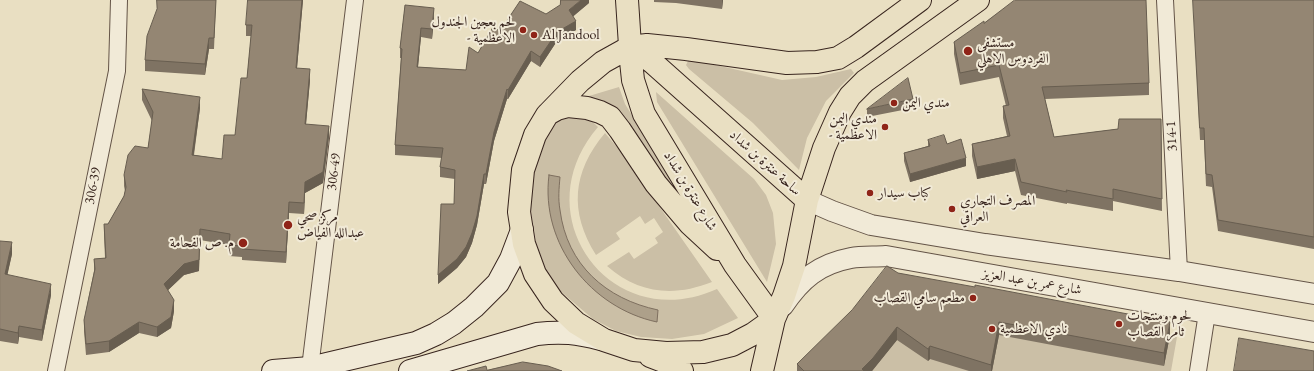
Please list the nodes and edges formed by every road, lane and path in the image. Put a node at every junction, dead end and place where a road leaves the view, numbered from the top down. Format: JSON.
{"nodes":[{"id":1,"x":119,"y":0,"type":"edge"},
{"id":2,"x":355,"y":0,"type":"edge"},
{"id":3,"x":628,"y":0,"type":"edge"},
{"id":4,"x":920,"y":0,"type":"edge"},
{"id":5,"x":978,"y":0,"type":"edge"},
{"id":6,"x":1165,"y":0,"type":"edge"},
{"id":7,"x":630,"y":47,"type":"junction"},
{"id":8,"x":547,"y":115,"type":"junction"},
{"id":9,"x":807,"y":200,"type":"junction"},
{"id":10,"x":522,"y":230,"type":"junction"},
{"id":11,"x":734,"y":265,"type":"junction"},
{"id":12,"x":1179,"y":271,"type":"junction"},
{"id":13,"x":1314,"y":294,"type":"edge"},
{"id":14,"x":1207,"y":314,"type":"junction"},
{"id":15,"x":774,"y":319,"type":"junction"},
{"id":16,"x":1314,"y":332,"type":"edge"},
{"id":17,"x":604,"y":340,"type":"junction"},
{"id":18,"x":634,"y":350,"type":"junction"},
{"id":19,"x":310,"y":368,"type":"junction"},
{"id":20,"x":56,"y":371,"type":"edge"},
{"id":21,"x":273,"y":371,"type":"edge"},
{"id":22,"x":410,"y":371,"type":"edge"},
{"id":23,"x":682,"y":371,"type":"edge"},
{"id":24,"x":762,"y":371,"type":"edge"},
{"id":25,"x":1198,"y":371,"type":"edge"}],
"edges":[{"from":1,"to":20,"type":"street","name":"306-39"},
{"from":2,"to":19,"type":"street","name":"306-49"},
{"from":3,"to":7,"type":"main road","name":"شارع عنترة بن شداد"},
{"from":4,"to":7,"type":"main road"},
{"from":5,"to":9,"type":"main road"},
{"from":6,"to":12,"type":"street","name":"314-1"},
{"from":7,"to":8,"type":"main road"},
{"from":7,"to":9,"type":"main road","name":"ساحة عنترة بن شداد"},
{"from":7,"to":11,"type":"main road","name":"شارع عنترة بن شداد"},
{"from":8,"to":10,"type":"main road"},
{"from":8,"to":11,"type":"main road"},
{"from":9,"to":12,"type":"street","name":"شارع عمر بن عبد العزيز"},
{"from":9,"to":15,"type":"main road","name":"ساحة عنترة بن شداد"},
{"from":10,"to":17,"type":"main road"},
{"from":10,"to":19,"type":"main road"},
{"from":11,"to":15,"type":"main road","name":"شارع عنترة بن شداد"},
{"from":12,"to":13,"type":"street","name":"شارع عمر بن عبد العزيز"},
{"from":14,"to":15,"type":"street","name":"شارع عمر بن عبد العزيز"},
{"from":14,"to":16,"type":"street","name":"شارع عمر بن عبد العزيز"},
{"from":14,"to":25,"type":"street"},
{"from":15,"to":18,"type":"main road"},
{"from":15,"to":24,"type":"main road"},
{"from":17,"to":18,"type":"main road"},
{"from":17,"to":22,"type":"main road"},
{"from":18,"to":23,"type":"main road"},
{"from":19,"to":21,"type":"main road"}]}
